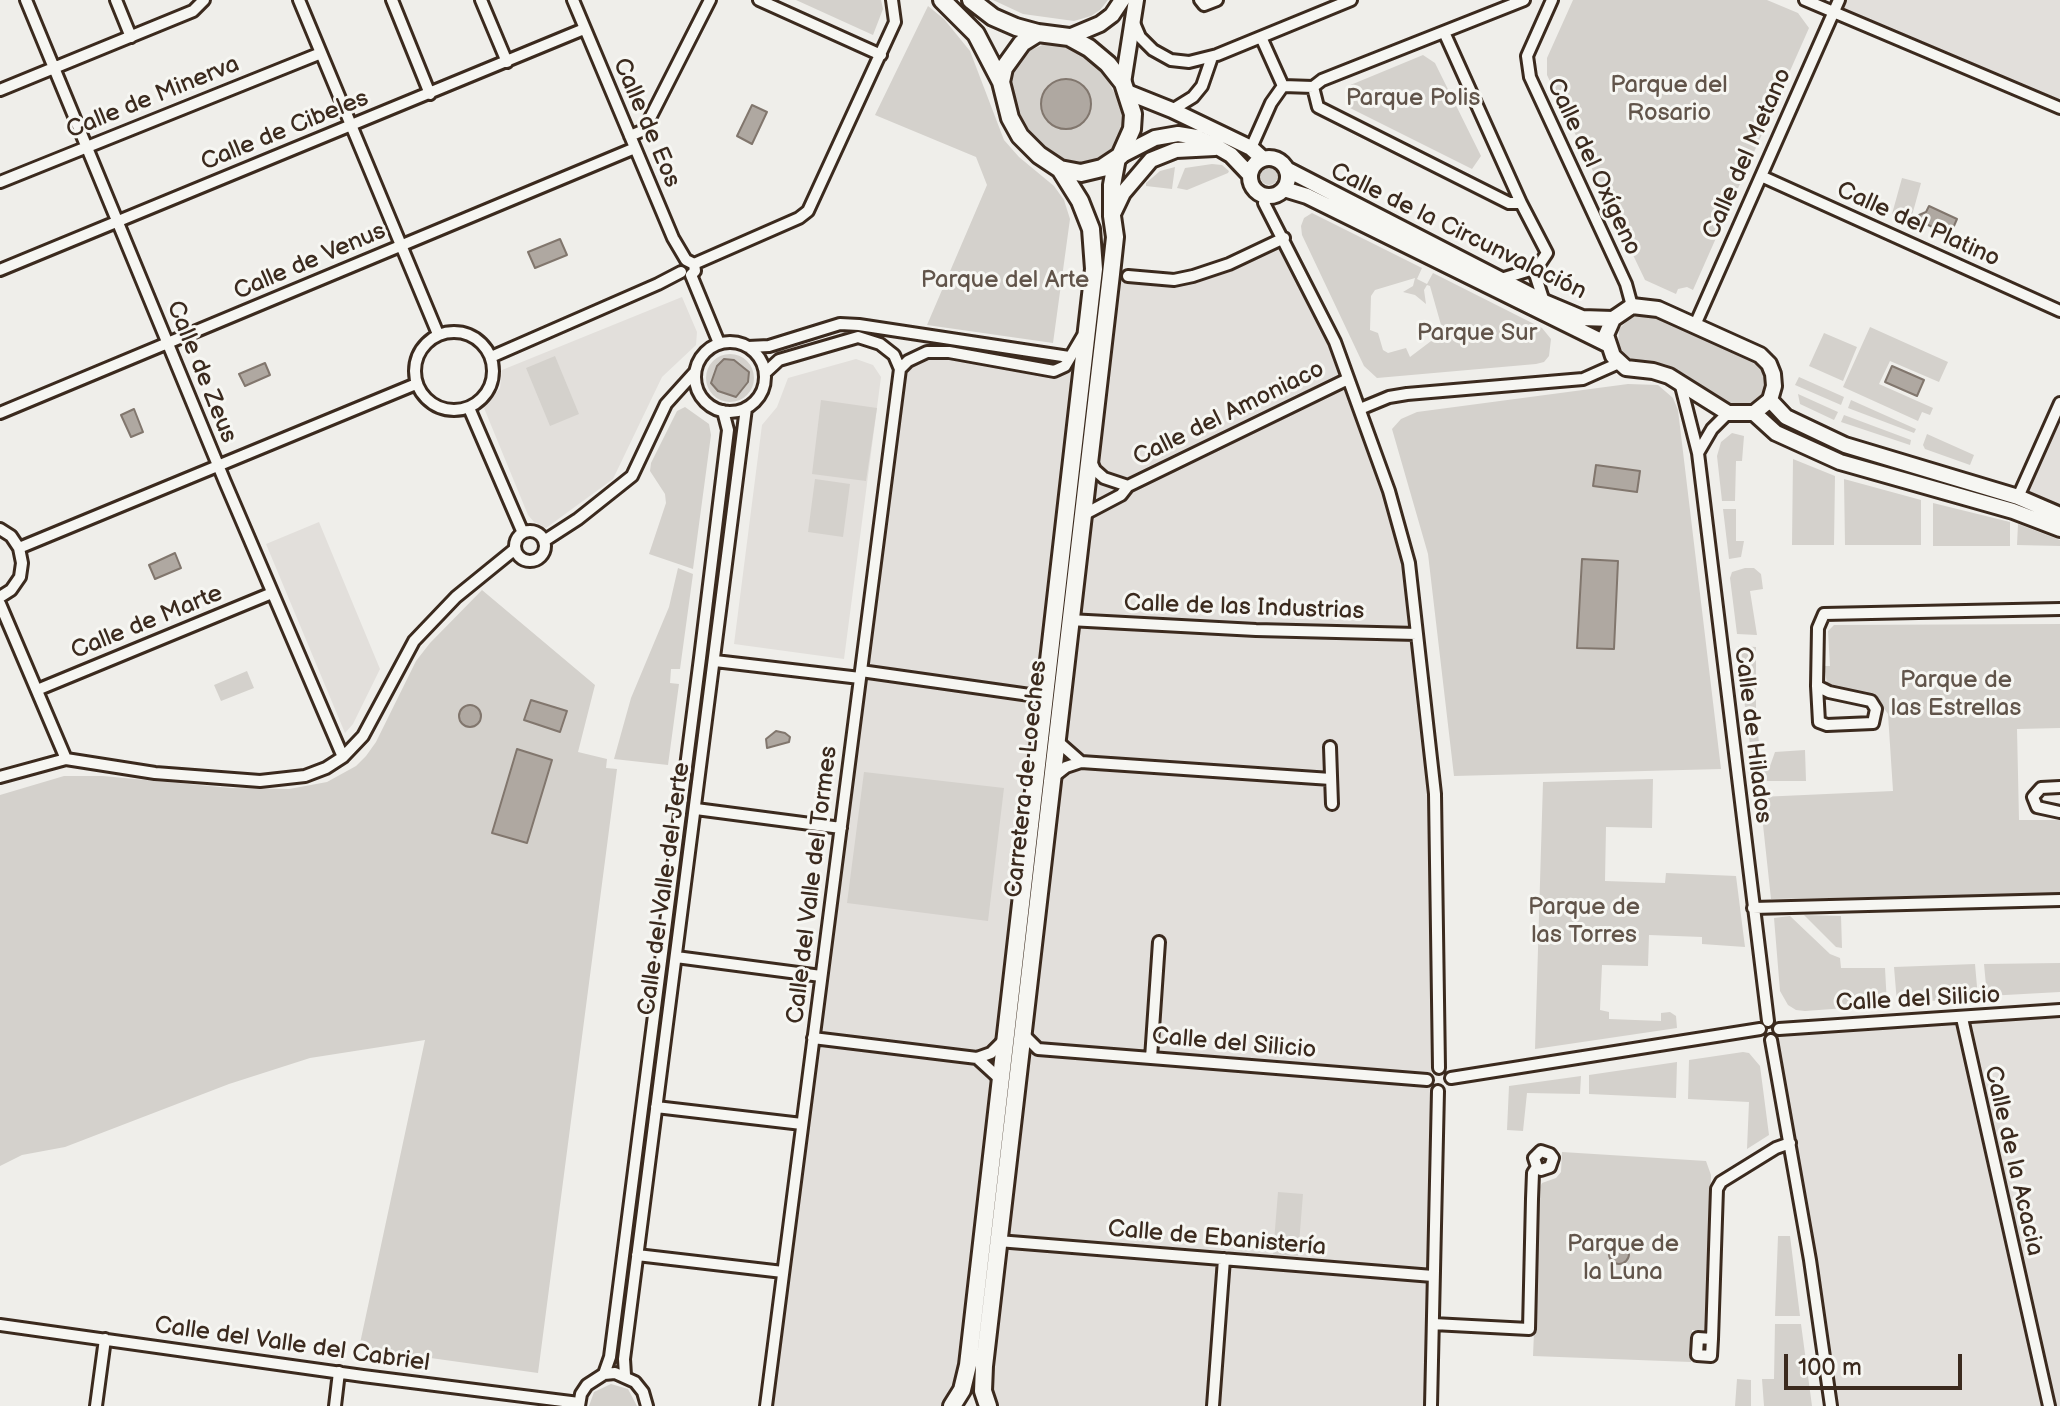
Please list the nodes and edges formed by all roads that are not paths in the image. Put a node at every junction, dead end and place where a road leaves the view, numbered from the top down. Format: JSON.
{"nodes":[{"id":1,"x":26,"y":0,"type":"edge"},
{"id":2,"x":116,"y":0,"type":"edge"},
{"id":3,"x":299,"y":0,"type":"edge"},
{"id":4,"x":392,"y":0,"type":"edge"},
{"id":5,"x":481,"y":0,"type":"edge"},
{"id":6,"x":573,"y":0,"type":"edge"},
{"id":7,"x":710,"y":0,"type":"edge"},
{"id":8,"x":759,"y":0,"type":"edge"},
{"id":9,"x":892,"y":0,"type":"edge"},
{"id":10,"x":942,"y":0,"type":"edge"},
{"id":11,"x":971,"y":0,"type":"edge"},
{"id":12,"x":1200,"y":0,"type":"edge"},
{"id":13,"x":1217,"y":0,"type":"edge"},
{"id":14,"x":1351,"y":0,"type":"edge"},
{"id":15,"x":1524,"y":0,"type":"edge"},
{"id":16,"x":1552,"y":0,"type":"edge"},
{"id":17,"x":1805,"y":0,"type":"edge"},
{"id":18,"x":1839,"y":0,"type":"edge"},
{"id":19,"x":204,"y":1,"type":"edge"},
{"id":20,"x":1134,"y":1,"type":"edge"},
{"id":21,"x":1833,"y":12,"type":"junction"},
{"id":22,"x":1133,"y":23,"type":"junction"},
{"id":23,"x":584,"y":29,"type":"junction"},
{"id":24,"x":1444,"y":32,"type":"junction"},
{"id":25,"x":1038,"y":33,"type":"junction"},
{"id":26,"x":131,"y":37,"type":"junction"},
{"id":27,"x":1069,"y":37,"type":"junction"},
{"id":28,"x":1261,"y":37,"type":"junction"},
{"id":29,"x":321,"y":53,"type":"junction"},
{"id":30,"x":881,"y":55,"type":"junction"},
{"id":31,"x":1212,"y":57,"type":"junction"},
{"id":32,"x":507,"y":62,"type":"junction"},
{"id":33,"x":54,"y":67,"type":"junction"},
{"id":34,"x":1001,"y":82,"type":"junction"},
{"id":35,"x":1283,"y":86,"type":"junction"},
{"id":36,"x":1313,"y":87,"type":"junction"},
{"id":37,"x":1125,"y":88,"type":"junction"},
{"id":38,"x":0,"y":90,"type":"edge"},
{"id":39,"x":430,"y":94,"type":"junction"},
{"id":40,"x":2060,"y":108,"type":"edge"},
{"id":41,"x":1172,"y":110,"type":"junction"},
{"id":42,"x":352,"y":126,"type":"junction"},
{"id":43,"x":630,"y":136,"type":"junction"},
{"id":44,"x":86,"y":146,"type":"junction"},
{"id":45,"x":635,"y":148,"type":"junction"},
{"id":46,"x":1219,"y":148,"type":"junction"},
{"id":47,"x":1256,"y":153,"type":"junction"},
{"id":48,"x":1118,"y":157,"type":"junction"},
{"id":49,"x":1060,"y":169,"type":"junction"},
{"id":50,"x":1288,"y":170,"type":"junction"},
{"id":51,"x":1250,"y":175,"type":"junction"},
{"id":52,"x":1761,"y":176,"type":"junction"},
{"id":53,"x":0,"y":182,"type":"edge"},
{"id":54,"x":1284,"y":189,"type":"junction"},
{"id":55,"x":1266,"y":196,"type":"junction"},
{"id":56,"x":1521,"y":203,"type":"junction"},
{"id":57,"x":1112,"y":216,"type":"junction"},
{"id":58,"x":116,"y":221,"type":"junction"},
{"id":59,"x":1284,"y":238,"type":"junction"},
{"id":60,"x":401,"y":246,"type":"junction"},
{"id":61,"x":688,"y":268,"type":"junction"},
{"id":62,"x":1537,"y":268,"type":"junction"},
{"id":63,"x":0,"y":270,"type":"edge"},
{"id":64,"x":1128,"y":276,"type":"dead end"},
{"id":65,"x":1501,"y":279,"type":"junction"},
{"id":66,"x":1544,"y":302,"type":"junction"},
{"id":67,"x":1632,"y":306,"type":"junction"},
{"id":68,"x":2060,"y":311,"type":"edge"},
{"id":69,"x":1613,"y":319,"type":"junction"},
{"id":70,"x":1088,"y":325,"type":"junction"},
{"id":71,"x":1695,"y":325,"type":"junction"},
{"id":72,"x":438,"y":334,"type":"junction"},
{"id":73,"x":167,"y":343,"type":"junction"},
{"id":74,"x":719,"y":343,"type":"junction"},
{"id":75,"x":1609,"y":345,"type":"junction"},
{"id":76,"x":748,"y":347,"type":"junction"},
{"id":77,"x":491,"y":357,"type":"junction"},
{"id":78,"x":1069,"y":357,"type":"junction"},
{"id":79,"x":1619,"y":363,"type":"junction"},
{"id":80,"x":900,"y":369,"type":"junction"},
{"id":81,"x":694,"y":373,"type":"junction"},
{"id":82,"x":765,"y":373,"type":"junction"},
{"id":83,"x":1348,"y":379,"type":"junction"},
{"id":84,"x":1680,"y":382,"type":"junction"},
{"id":85,"x":416,"y":384,"type":"junction"},
{"id":86,"x":700,"y":397,"type":"junction"},
{"id":87,"x":671,"y":398,"type":"junction"},
{"id":88,"x":1770,"y":400,"type":"junction"},
{"id":89,"x":2060,"y":403,"type":"edge"},
{"id":90,"x":469,"y":408,"type":"junction"},
{"id":91,"x":746,"y":408,"type":"junction"},
{"id":92,"x":1360,"y":409,"type":"junction"},
{"id":93,"x":723,"y":411,"type":"junction"},
{"id":94,"x":0,"y":413,"type":"edge"},
{"id":95,"x":1728,"y":413,"type":"junction"},
{"id":96,"x":1754,"y":413,"type":"junction"},
{"id":97,"x":1698,"y":453,"type":"junction"},
{"id":98,"x":1089,"y":457,"type":"junction"},
{"id":99,"x":218,"y":466,"type":"junction"},
{"id":100,"x":1128,"y":486,"type":"junction"},
{"id":101,"x":2015,"y":504,"type":"junction"},
{"id":102,"x":2060,"y":515,"type":"edge"},
{"id":103,"x":1081,"y":516,"type":"junction"},
{"id":104,"x":0,"y":529,"type":"edge"},
{"id":105,"x":2060,"y":529,"type":"edge"},
{"id":106,"x":523,"y":533,"type":"junction"},
{"id":107,"x":544,"y":541,"type":"junction"},
{"id":108,"x":19,"y":548,"type":"junction"},
{"id":109,"x":515,"y":549,"type":"junction"},
{"id":110,"x":272,"y":593,"type":"junction"},
{"id":111,"x":0,"y":597,"type":"edge"},
{"id":112,"x":0,"y":604,"type":"edge"},
{"id":113,"x":2060,"y":609,"type":"edge"},
{"id":114,"x":1069,"y":620,"type":"junction"},
{"id":115,"x":1417,"y":634,"type":"junction"},
{"id":116,"x":715,"y":661,"type":"junction"},
{"id":117,"x":860,"y":675,"type":"junction"},
{"id":118,"x":1817,"y":686,"type":"junction"},
{"id":119,"x":37,"y":690,"type":"junction"},
{"id":120,"x":1044,"y":697,"type":"junction"},
{"id":121,"x":1056,"y":740,"type":"junction"},
{"id":122,"x":1330,"y":747,"type":"dead end"},
{"id":123,"x":343,"y":757,"type":"junction"},
{"id":124,"x":66,"y":759,"type":"junction"},
{"id":125,"x":1081,"y":762,"type":"junction"},
{"id":126,"x":0,"y":777,"type":"edge"},
{"id":127,"x":1052,"y":778,"type":"junction"},
{"id":128,"x":1331,"y":779,"type":"junction"},
{"id":129,"x":2060,"y":787,"type":"edge"},
{"id":130,"x":1332,"y":804,"type":"dead end"},
{"id":131,"x":696,"y":809,"type":"junction"},
{"id":132,"x":2060,"y":812,"type":"edge"},
{"id":133,"x":841,"y":828,"type":"junction"},
{"id":134,"x":2060,"y":900,"type":"edge"},
{"id":135,"x":1753,"y":908,"type":"junction"},
{"id":136,"x":1159,"y":942,"type":"dead end"},
{"id":137,"x":676,"y":957,"type":"junction"},
{"id":138,"x":821,"y":976,"type":"junction"},
{"id":139,"x":2060,"y":1010,"type":"edge"},
{"id":140,"x":1962,"y":1018,"type":"junction"},
{"id":141,"x":1764,"y":1025,"type":"junction"},
{"id":142,"x":1779,"y":1029,"type":"junction"},
{"id":143,"x":1023,"y":1034,"type":"junction"},
{"id":144,"x":813,"y":1038,"type":"junction"},
{"id":145,"x":1005,"y":1040,"type":"junction"},
{"id":146,"x":1771,"y":1040,"type":"junction"},
{"id":147,"x":1038,"y":1049,"type":"junction"},
{"id":148,"x":977,"y":1058,"type":"junction"},
{"id":149,"x":1151,"y":1058,"type":"junction"},
{"id":150,"x":1021,"y":1062,"type":"junction"},
{"id":151,"x":1439,"y":1068,"type":"junction"},
{"id":152,"x":1451,"y":1078,"type":"junction"},
{"id":153,"x":1000,"y":1079,"type":"junction"},
{"id":154,"x":1427,"y":1080,"type":"junction"},
{"id":155,"x":1438,"y":1091,"type":"junction"},
{"id":156,"x":656,"y":1107,"type":"junction"},
{"id":157,"x":802,"y":1124,"type":"junction"},
{"id":158,"x":1790,"y":1143,"type":"junction"},
{"id":159,"x":1537,"y":1167,"type":"dead end"},
{"id":160,"x":998,"y":1241,"type":"junction"},
{"id":161,"x":637,"y":1255,"type":"junction"},
{"id":162,"x":1224,"y":1259,"type":"junction"},
{"id":163,"x":783,"y":1272,"type":"junction"},
{"id":164,"x":1433,"y":1276,"type":"junction"},
{"id":165,"x":1433,"y":1324,"type":"junction"},
{"id":166,"x":0,"y":1325,"type":"edge"},
{"id":167,"x":105,"y":1339,"type":"junction"},
{"id":168,"x":1712,"y":1339,"type":"dead end"},
{"id":169,"x":339,"y":1372,"type":"junction"},
{"id":170,"x":604,"y":1374,"type":"junction"},
{"id":171,"x":625,"y":1375,"type":"junction"},
{"id":172,"x":579,"y":1404,"type":"edge"},
{"id":173,"x":96,"y":1406,"type":"edge"},
{"id":174,"x":335,"y":1406,"type":"edge"},
{"id":175,"x":647,"y":1406,"type":"edge"},
{"id":176,"x":766,"y":1406,"type":"edge"},
{"id":177,"x":952,"y":1406,"type":"edge"},
{"id":178,"x":960,"y":1406,"type":"edge"},
{"id":179,"x":969,"y":1406,"type":"edge"},
{"id":180,"x":988,"y":1406,"type":"edge"},
{"id":181,"x":1213,"y":1406,"type":"edge"},
{"id":182,"x":1431,"y":1406,"type":"edge"},
{"id":183,"x":1831,"y":1406,"type":"edge"},
{"id":184,"x":2049,"y":1406,"type":"edge"}],
"edges":[{"from":1,"to":33,"type":"street","name":"Calle de Zeus"},
{"from":2,"to":26,"type":"street"},
{"from":3,"to":29,"type":"street"},
{"from":4,"to":39,"type":"street"},
{"from":5,"to":32,"type":"street"},
{"from":6,"to":23,"type":"street","name":"Calle de Eos"},
{"from":7,"to":43,"type":"street"},
{"from":8,"to":30,"type":"street"},
{"from":9,"to":30,"type":"street"},
{"from":10,"to":34,"type":"main road"},
{"from":11,"to":25,"type":"main road"},
{"from":12,"to":13,"type":"street"},
{"from":14,"to":28,"type":"street"},
{"from":15,"to":24,"type":"street"},
{"from":16,"to":67,"type":"street","name":"Calle del Oxígeno"},
{"from":17,"to":21,"type":"street"},
{"from":18,"to":21,"type":"street","name":"Calle del Metano"},
{"from":19,"to":26,"type":"street"},
{"from":20,"to":22,"type":"street"},
{"from":20,"to":27,"type":"street"},
{"from":21,"to":40,"type":"street"},
{"from":21,"to":52,"type":"street","name":"Calle del Metano"},
{"from":22,"to":31,"type":"street"},
{"from":22,"to":37,"type":"street"},
{"from":23,"to":32,"type":"street","name":"Calle de Cibeles"},
{"from":23,"to":43,"type":"street","name":"Calle de Eos"},
{"from":24,"to":36,"type":"street"},
{"from":24,"to":56,"type":"street"},
{"from":25,"to":27,"type":"main road"},
{"from":25,"to":34,"type":"main road"},
{"from":26,"to":33,"type":"street"},
{"from":27,"to":37,"type":"main road"},
{"from":28,"to":31,"type":"street"},
{"from":28,"to":35,"type":"street"},
{"from":29,"to":42,"type":"street"},
{"from":29,"to":44,"type":"street","name":"Calle de Minerva"},
{"from":30,"to":61,"type":"street"},
{"from":31,"to":41,"type":"street"},
{"from":32,"to":39,"type":"street","name":"Calle de Cibeles"},
{"from":33,"to":38,"type":"street"},
{"from":33,"to":44,"type":"street","name":"Calle de Zeus"},
{"from":34,"to":49,"type":"main road"},
{"from":35,"to":36,"type":"street"},
{"from":35,"to":47,"type":"street"},
{"from":36,"to":56,"type":"street"},
{"from":37,"to":41,"type":"street"},
{"from":37,"to":48,"type":"main road"},
{"from":39,"to":42,"type":"street","name":"Calle de Cibeles"},
{"from":41,"to":47,"type":"street"},
{"from":42,"to":58,"type":"street","name":"Calle de Cibeles"},
{"from":42,"to":60,"type":"street"},
{"from":43,"to":45,"type":"street","name":"Calle de Eos"},
{"from":44,"to":53,"type":"street","name":"Calle de Minerva"},
{"from":44,"to":58,"type":"street","name":"Calle de Zeus"},
{"from":45,"to":60,"type":"street","name":"Calle de Venus"},
{"from":45,"to":61,"type":"street","name":"Calle de Eos"},
{"from":46,"to":48,"type":"street"},
{"from":46,"to":51,"type":"street"},
{"from":46,"to":57,"type":"street"},
{"from":47,"to":50,"type":"street"},
{"from":47,"to":51,"type":"street"},
{"from":48,"to":49,"type":"main road"},
{"from":48,"to":57,"type":"main road","name":"Carretera de Loeches"},
{"from":49,"to":70,"type":"main road","name":"Carretera de Loeches"},
{"from":50,"to":54,"type":"street"},
{"from":50,"to":65,"type":"street","name":"Calle de la Circunvalación"},
{"from":51,"to":55,"type":"street"},
{"from":52,"to":68,"type":"street","name":"Calle del Platino"},
{"from":52,"to":71,"type":"street","name":"Calle del Metano"},
{"from":54,"to":55,"type":"street"},
{"from":54,"to":75,"type":"street","name":"Calle de la Circunvalación"},
{"from":55,"to":59,"type":"street"},
{"from":56,"to":62,"type":"street"},
{"from":57,"to":98,"type":"main road","name":"Carretera de Loeches"},
{"from":58,"to":63,"type":"street","name":"Calle de Cibeles"},
{"from":58,"to":73,"type":"street","name":"Calle de Zeus"},
{"from":59,"to":64,"type":"street"},
{"from":59,"to":83,"type":"street"},
{"from":60,"to":72,"type":"street"},
{"from":60,"to":73,"type":"street","name":"Calle de Venus"},
{"from":61,"to":74,"type":"street","name":"Calle de Eos"},
{"from":61,"to":77,"type":"street"},
{"from":62,"to":65,"type":"street"},
{"from":62,"to":66,"type":"street"},
{"from":65,"to":66,"type":"street","name":"Calle de la Circunvalación"},
{"from":66,"to":69,"type":"street","name":"Calle de la Circunvalación"},
{"from":67,"to":69,"type":"street"},
{"from":67,"to":71,"type":"street"},
{"from":69,"to":75,"type":"street"},
{"from":70,"to":78,"type":"street"},
{"from":70,"to":120,"type":"main road","name":"Carretera de Loeches"},
{"from":71,"to":88,"type":"street"},
{"from":72,"to":77,"type":"street"},
{"from":72,"to":85,"type":"street"},
{"from":73,"to":94,"type":"street","name":"Calle de Venus"},
{"from":73,"to":99,"type":"street","name":"Calle de Zeus"},
{"from":74,"to":76,"type":"street"},
{"from":74,"to":81,"type":"street"},
{"from":75,"to":79,"type":"street"},
{"from":76,"to":78,"type":"street"},
{"from":76,"to":82,"type":"street"},
{"from":77,"to":90,"type":"street"},
{"from":78,"to":80,"type":"street"},
{"from":79,"to":84,"type":"street"},
{"from":79,"to":92,"type":"street"},
{"from":80,"to":82,"type":"street"},
{"from":80,"to":117,"type":"street","name":"Calle del Valle del Tormes"},
{"from":81,"to":86,"type":"street"},
{"from":81,"to":87,"type":"street"},
{"from":82,"to":91,"type":"street"},
{"from":83,"to":92,"type":"street"},
{"from":83,"to":100,"type":"street","name":"Calle del Amoniaco"},
{"from":84,"to":95,"type":"street"},
{"from":84,"to":97,"type":"street","name":"Calle de Hilados"},
{"from":85,"to":90,"type":"street"},
{"from":85,"to":99,"type":"street"},
{"from":86,"to":87,"type":"street"},
{"from":86,"to":93,"type":"street"},
{"from":87,"to":107,"type":"street"},
{"from":88,"to":96,"type":"street"},
{"from":88,"to":101,"type":"street"},
{"from":89,"to":101,"type":"street"},
{"from":90,"to":106,"type":"street"},
{"from":91,"to":93,"type":"street"},
{"from":91,"to":116,"type":"street","name":"Calle del Valle del Jerte"},
{"from":92,"to":115,"type":"street"},
{"from":93,"to":170,"type":"street","name":"Calle del Valle del Jerte"},
{"from":95,"to":96,"type":"street"},
{"from":95,"to":97,"type":"street"},
{"from":96,"to":101,"type":"street"},
{"from":97,"to":135,"type":"street","name":"Calle de Hilados"},
{"from":98,"to":100,"type":"street","name":"Calle del Amoniaco"},
{"from":98,"to":103,"type":"main road","name":"Carretera de Loeches"},
{"from":99,"to":108,"type":"street"},
{"from":99,"to":110,"type":"street","name":"Calle de Zeus"},
{"from":100,"to":103,"type":"street","name":"Calle del Amoniaco"},
{"from":101,"to":102,"type":"street"},
{"from":101,"to":105,"type":"street"},
{"from":103,"to":114,"type":"main road","name":"Carretera de Loeches"},
{"from":104,"to":108,"type":"street"},
{"from":106,"to":107,"type":"street"},
{"from":106,"to":109,"type":"street"},
{"from":107,"to":109,"type":"street"},
{"from":108,"to":111,"type":"street"},
{"from":109,"to":123,"type":"street"},
{"from":110,"to":119,"type":"street","name":"Calle de Marte"},
{"from":110,"to":123,"type":"street","name":"Calle de Zeus"},
{"from":112,"to":119,"type":"street"},
{"from":113,"to":118,"type":"street"},
{"from":114,"to":115,"type":"street","name":"Calle de las Industrias"},
{"from":114,"to":121,"type":"main road","name":"Carretera de Loeches"},
{"from":115,"to":151,"type":"street"},
{"from":116,"to":117,"type":"street"},
{"from":116,"to":131,"type":"street","name":"Calle del Valle del Jerte"},
{"from":117,"to":120,"type":"street"},
{"from":117,"to":133,"type":"street","name":"Calle del Valle del Tormes"},
{"from":118,"to":118,"type":"street"},
{"from":119,"to":124,"type":"street"},
{"from":120,"to":145,"type":"main road","name":"Carretera de Loeches"},
{"from":121,"to":125,"type":"street"},
{"from":121,"to":127,"type":"main road","name":"Carretera de Loeches"},
{"from":122,"to":128,"type":"street"},
{"from":123,"to":124,"type":"street"},
{"from":124,"to":126,"type":"street"},
{"from":125,"to":127,"type":"street"},
{"from":125,"to":128,"type":"street"},
{"from":127,"to":143,"type":"main road","name":"Carretera de Loeches"},
{"from":128,"to":130,"type":"street"},
{"from":129,"to":132,"type":"street"},
{"from":131,"to":133,"type":"street"},
{"from":131,"to":137,"type":"street","name":"Calle del Valle del Jerte"},
{"from":133,"to":138,"type":"street","name":"Calle del Valle del Tormes"},
{"from":134,"to":135,"type":"street"},
{"from":135,"to":141,"type":"street","name":"Calle de Hilados"},
{"from":136,"to":149,"type":"street"},
{"from":137,"to":138,"type":"street"},
{"from":137,"to":156,"type":"street","name":"Calle del Valle del Jerte"},
{"from":138,"to":144,"type":"street","name":"Calle del Valle del Tormes"},
{"from":139,"to":140,"type":"street","name":"Calle del Silicio"},
{"from":140,"to":142,"type":"street","name":"Calle del Silicio"},
{"from":140,"to":184,"type":"street","name":"Calle de la Acacia"},
{"from":141,"to":142,"type":"street"},
{"from":141,"to":146,"type":"street"},
{"from":141,"to":152,"type":"street"},
{"from":142,"to":146,"type":"street"},
{"from":143,"to":147,"type":"street"},
{"from":143,"to":150,"type":"main road","name":"Carretera de Loeches"},
{"from":144,"to":148,"type":"street"},
{"from":144,"to":157,"type":"street","name":"Calle del Valle del Tormes"},
{"from":145,"to":148,"type":"street"},
{"from":145,"to":153,"type":"main road","name":"Carretera de Loeches"},
{"from":146,"to":158,"type":"street"},
{"from":147,"to":149,"type":"street","name":"Calle del Silicio"},
{"from":147,"to":150,"type":"street"},
{"from":148,"to":153,"type":"street"},
{"from":149,"to":154,"type":"street","name":"Calle del Silicio"},
{"from":150,"to":160,"type":"main road","name":"Carretera de Loeches"},
{"from":151,"to":152,"type":"street"},
{"from":151,"to":154,"type":"street"},
{"from":152,"to":155,"type":"street"},
{"from":153,"to":177,"type":"main road","name":"Carretera de Loeches"},
{"from":154,"to":155,"type":"street"},
{"from":155,"to":164,"type":"street"},
{"from":156,"to":157,"type":"street"},
{"from":156,"to":161,"type":"street","name":"Calle del Valle del Jerte"},
{"from":157,"to":163,"type":"street","name":"Calle del Valle del Tormes"},
{"from":158,"to":168,"type":"street"},
{"from":158,"to":183,"type":"street"},
{"from":159,"to":165,"type":"street"},
{"from":160,"to":162,"type":"street","name":"Calle de Ebanistería"},
{"from":160,"to":180,"type":"main road","name":"Carretera de Loeches"},
{"from":161,"to":163,"type":"street"},
{"from":161,"to":171,"type":"street","name":"Calle del Valle del Jerte"},
{"from":162,"to":164,"type":"street","name":"Calle de Ebanistería"},
{"from":162,"to":181,"type":"street"},
{"from":163,"to":176,"type":"street","name":"Calle del Valle del Tormes"},
{"from":164,"to":165,"type":"street"},
{"from":165,"to":182,"type":"street"},
{"from":166,"to":167,"type":"street","name":"Calle del Valle del Cabriel"},
{"from":167,"to":169,"type":"street","name":"Calle del Valle del Cabriel"},
{"from":167,"to":173,"type":"street"},
{"from":169,"to":172,"type":"street","name":"Calle del Valle del Cabriel"},
{"from":169,"to":174,"type":"street"},
{"from":170,"to":171,"type":"street"},
{"from":170,"to":172,"type":"street"},
{"from":171,"to":175,"type":"street"},
{"from":178,"to":179,"type":"main road"}]}
